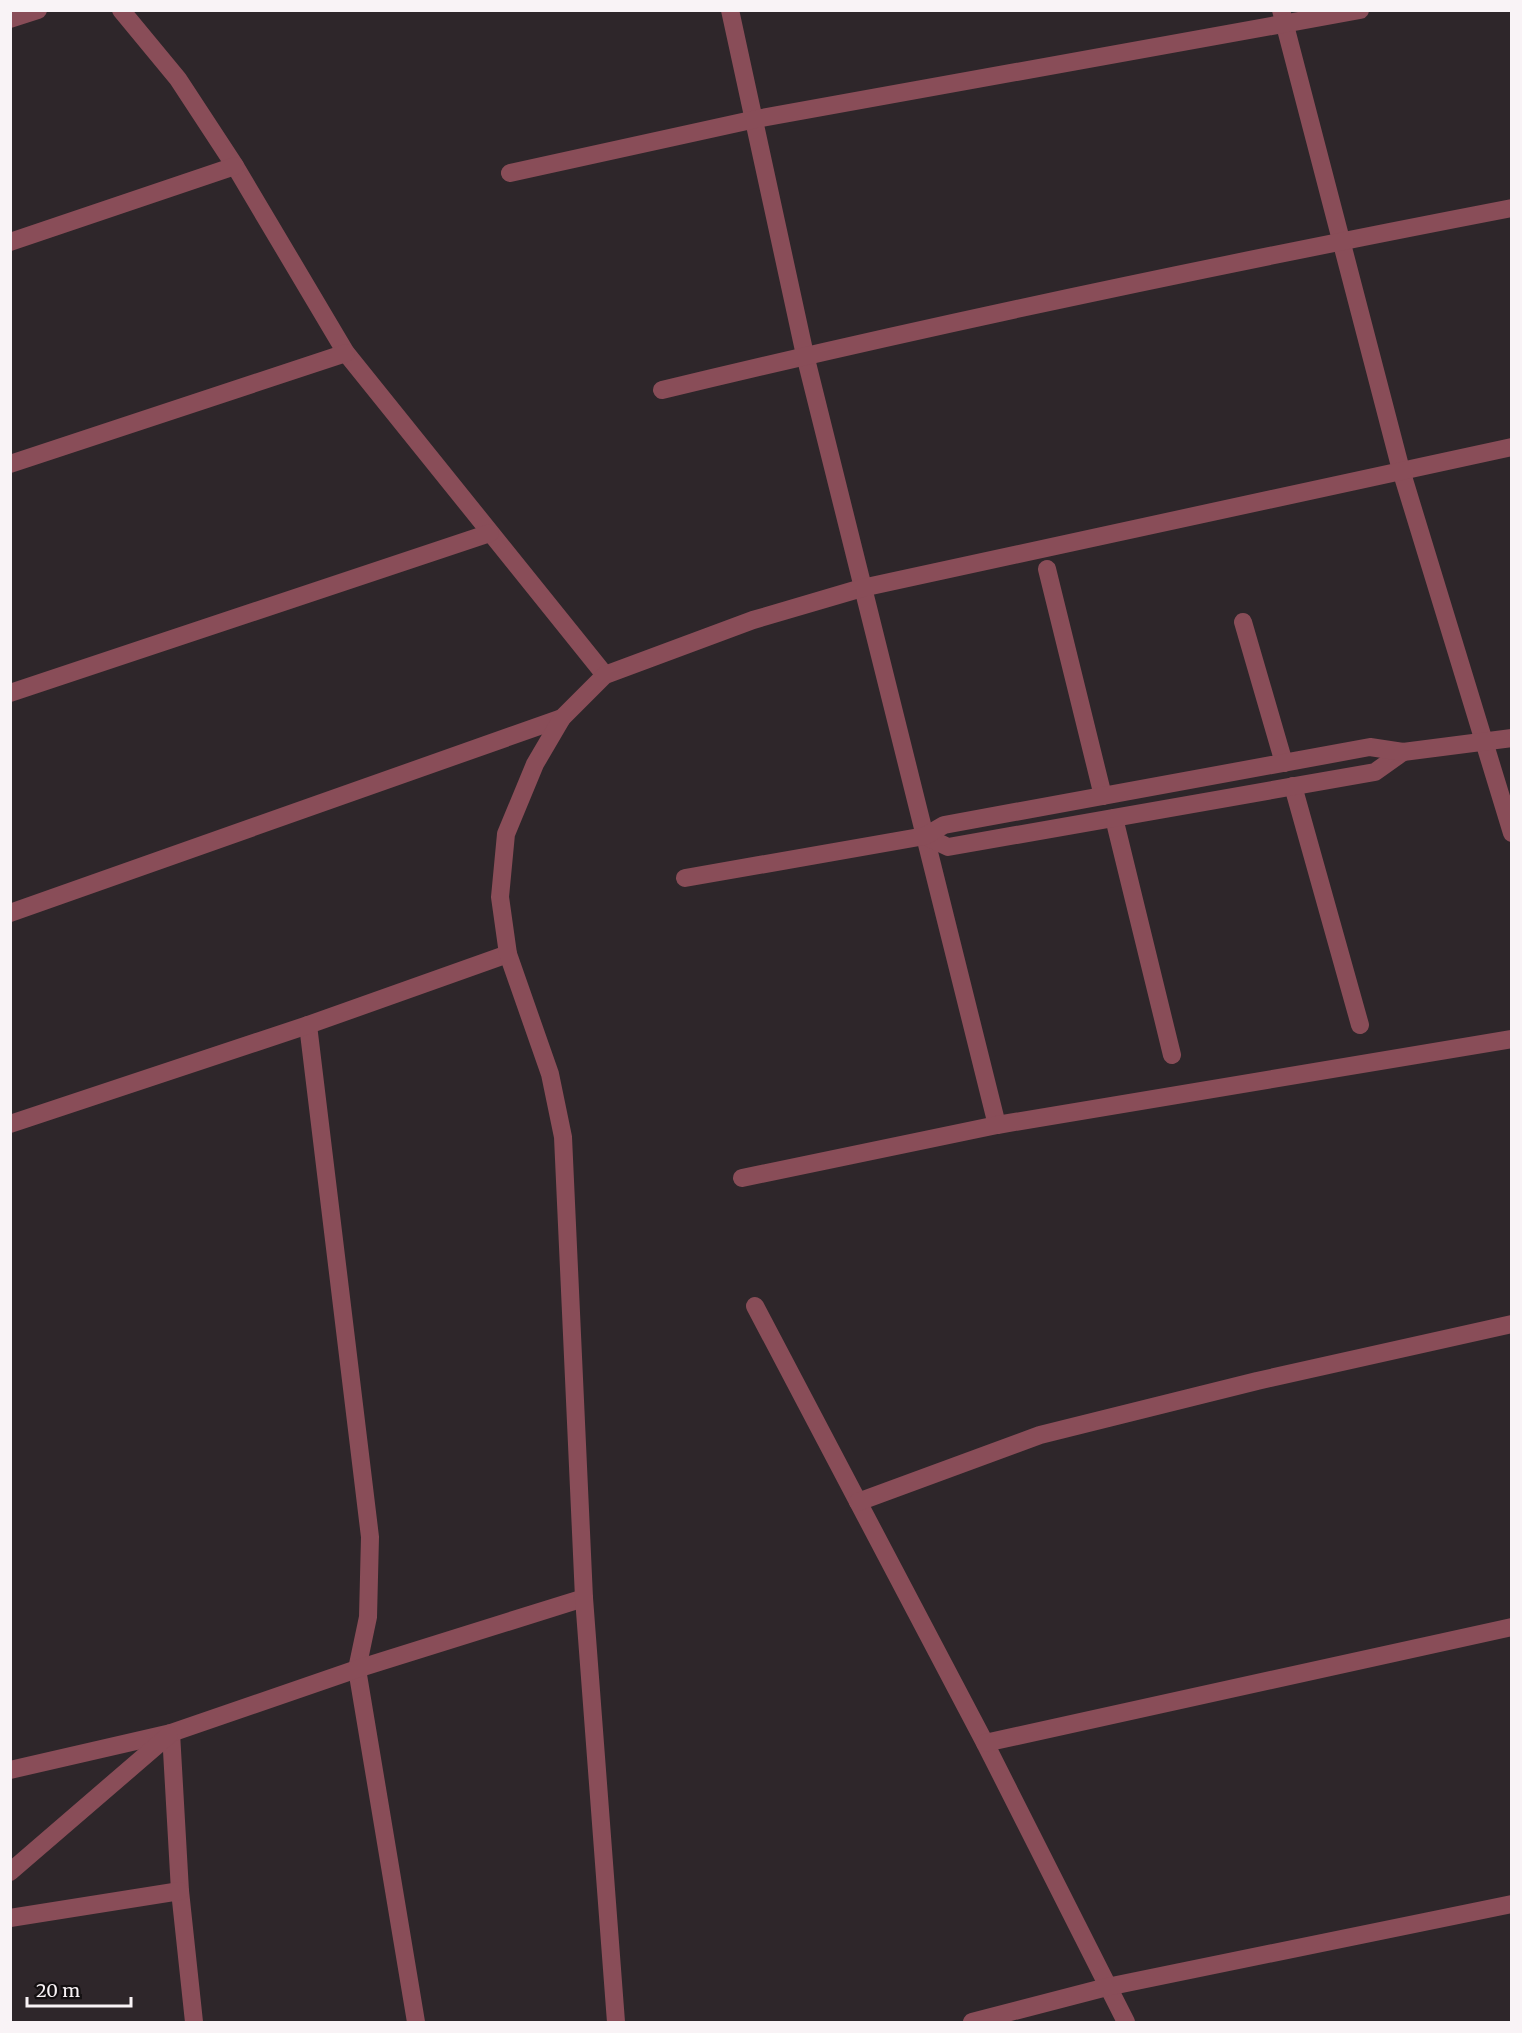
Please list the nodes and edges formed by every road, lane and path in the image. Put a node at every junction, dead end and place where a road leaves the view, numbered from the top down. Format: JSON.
{"nodes":[{"id":1,"x":38,"y":10,"type":"edge"},
{"id":2,"x":121,"y":10,"type":"edge"},
{"id":3,"x":730,"y":10,"type":"edge"},
{"id":4,"x":1360,"y":10,"type":"edge"},
{"id":5,"x":1283,"y":17,"type":"edge"},
{"id":6,"x":10,"y":20,"type":"edge"},
{"id":7,"x":756,"y":119,"type":"junction"},
{"id":8,"x":235,"y":166,"type":"junction"},
{"id":9,"x":510,"y":173,"type":"dead end"},
{"id":10,"x":1512,"y":208,"type":"edge"},
{"id":11,"x":1342,"y":241,"type":"junction"},
{"id":12,"x":10,"y":242,"type":"edge"},
{"id":13,"x":346,"y":353,"type":"junction"},
{"id":14,"x":805,"y":355,"type":"junction"},
{"id":15,"x":662,"y":390,"type":"dead end"},
{"id":16,"x":1512,"y":447,"type":"edge"},
{"id":17,"x":10,"y":464,"type":"edge"},
{"id":18,"x":1401,"y":470,"type":"junction"},
{"id":19,"x":490,"y":533,"type":"junction"},
{"id":20,"x":1047,"y":569,"type":"dead end"},
{"id":21,"x":862,"y":588,"type":"junction"},
{"id":22,"x":1243,"y":622,"type":"dead end"},
{"id":23,"x":605,"y":675,"type":"junction"},
{"id":24,"x":10,"y":693,"type":"edge"},
{"id":25,"x":562,"y":718,"type":"junction"},
{"id":26,"x":1512,"y":738,"type":"edge"},
{"id":27,"x":1484,"y":743,"type":"junction"},
{"id":28,"x":1403,"y":752,"type":"junction"},
{"id":29,"x":1284,"y":763,"type":"junction"},
{"id":30,"x":1293,"y":786,"type":"junction"},
{"id":31,"x":1103,"y":796,"type":"junction"},
{"id":32,"x":1114,"y":818,"type":"junction"},
{"id":33,"x":1512,"y":833,"type":"edge"},
{"id":34,"x":925,"y":836,"type":"junction"},
{"id":35,"x":685,"y":878,"type":"dead end"},
{"id":36,"x":10,"y":913,"type":"edge"},
{"id":37,"x":508,"y":954,"type":"junction"},
{"id":38,"x":308,"y":1025,"type":"junction"},
{"id":39,"x":1360,"y":1025,"type":"dead end"},
{"id":40,"x":1512,"y":1039,"type":"edge"},
{"id":41,"x":1172,"y":1055,"type":"dead end"},
{"id":42,"x":10,"y":1124,"type":"edge"},
{"id":43,"x":997,"y":1125,"type":"junction"},
{"id":44,"x":742,"y":1178,"type":"dead end"},
{"id":45,"x":755,"y":1306,"type":"dead end"},
{"id":46,"x":1512,"y":1324,"type":"edge"},
{"id":47,"x":858,"y":1502,"type":"junction"},
{"id":48,"x":584,"y":1598,"type":"junction"},
{"id":49,"x":1512,"y":1628,"type":"edge"},
{"id":50,"x":357,"y":1669,"type":"junction"},
{"id":51,"x":171,"y":1733,"type":"junction"},
{"id":52,"x":985,"y":1743,"type":"junction"},
{"id":53,"x":10,"y":1770,"type":"edge"},
{"id":54,"x":10,"y":1872,"type":"edge"},
{"id":55,"x":180,"y":1891,"type":"junction"},
{"id":56,"x":1512,"y":1904,"type":"edge"},
{"id":57,"x":10,"y":1918,"type":"edge"},
{"id":58,"x":1107,"y":1987,"type":"junction"},
{"id":59,"x":194,"y":2022,"type":"edge"},
{"id":60,"x":416,"y":2022,"type":"edge"},
{"id":61,"x":616,"y":2022,"type":"edge"},
{"id":62,"x":972,"y":2022,"type":"edge"},
{"id":63,"x":1126,"y":2022,"type":"edge"}],
"edges":[{"from":1,"to":6,"type":"street"},
{"from":2,"to":8,"type":"street"},
{"from":3,"to":7,"type":"street"},
{"from":4,"to":5,"type":"street"},
{"from":5,"to":7,"type":"street"},
{"from":5,"to":11,"type":"street"},
{"from":7,"to":9,"type":"street"},
{"from":7,"to":14,"type":"street"},
{"from":8,"to":12,"type":"street"},
{"from":8,"to":13,"type":"street"},
{"from":10,"to":11,"type":"street"},
{"from":11,"to":14,"type":"street"},
{"from":11,"to":18,"type":"street"},
{"from":13,"to":17,"type":"street"},
{"from":13,"to":19,"type":"street"},
{"from":14,"to":15,"type":"street"},
{"from":14,"to":21,"type":"street"},
{"from":16,"to":18,"type":"street"},
{"from":18,"to":21,"type":"street"},
{"from":18,"to":27,"type":"street"},
{"from":19,"to":23,"type":"street"},
{"from":19,"to":24,"type":"street"},
{"from":20,"to":31,"type":"street"},
{"from":21,"to":23,"type":"street"},
{"from":21,"to":34,"type":"street"},
{"from":22,"to":29,"type":"street"},
{"from":23,"to":25,"type":"street"},
{"from":25,"to":36,"type":"street"},
{"from":25,"to":37,"type":"street"},
{"from":26,"to":27,"type":"street"},
{"from":27,"to":28,"type":"street"},
{"from":27,"to":33,"type":"street"},
{"from":28,"to":29,"type":"street"},
{"from":28,"to":30,"type":"street"},
{"from":29,"to":31,"type":"street"},
{"from":30,"to":32,"type":"street"},
{"from":30,"to":39,"type":"street"},
{"from":31,"to":34,"type":"street"},
{"from":32,"to":34,"type":"street"},
{"from":32,"to":41,"type":"street"},
{"from":34,"to":35,"type":"street"},
{"from":34,"to":43,"type":"street"},
{"from":37,"to":38,"type":"street"},
{"from":37,"to":48,"type":"street"},
{"from":38,"to":42,"type":"street"},
{"from":38,"to":50,"type":"street"},
{"from":40,"to":43,"type":"street"},
{"from":43,"to":44,"type":"street"},
{"from":45,"to":47,"type":"street"},
{"from":46,"to":47,"type":"street"},
{"from":47,"to":52,"type":"street"},
{"from":48,"to":50,"type":"street"},
{"from":48,"to":61,"type":"street"},
{"from":49,"to":52,"type":"street"},
{"from":50,"to":51,"type":"street"},
{"from":50,"to":60,"type":"street"},
{"from":51,"to":53,"type":"street"},
{"from":51,"to":54,"type":"street"},
{"from":51,"to":55,"type":"street"},
{"from":52,"to":58,"type":"street"},
{"from":55,"to":57,"type":"street"},
{"from":55,"to":59,"type":"street"},
{"from":56,"to":58,"type":"street"},
{"from":58,"to":62,"type":"street"},
{"from":58,"to":63,"type":"street"}]}
